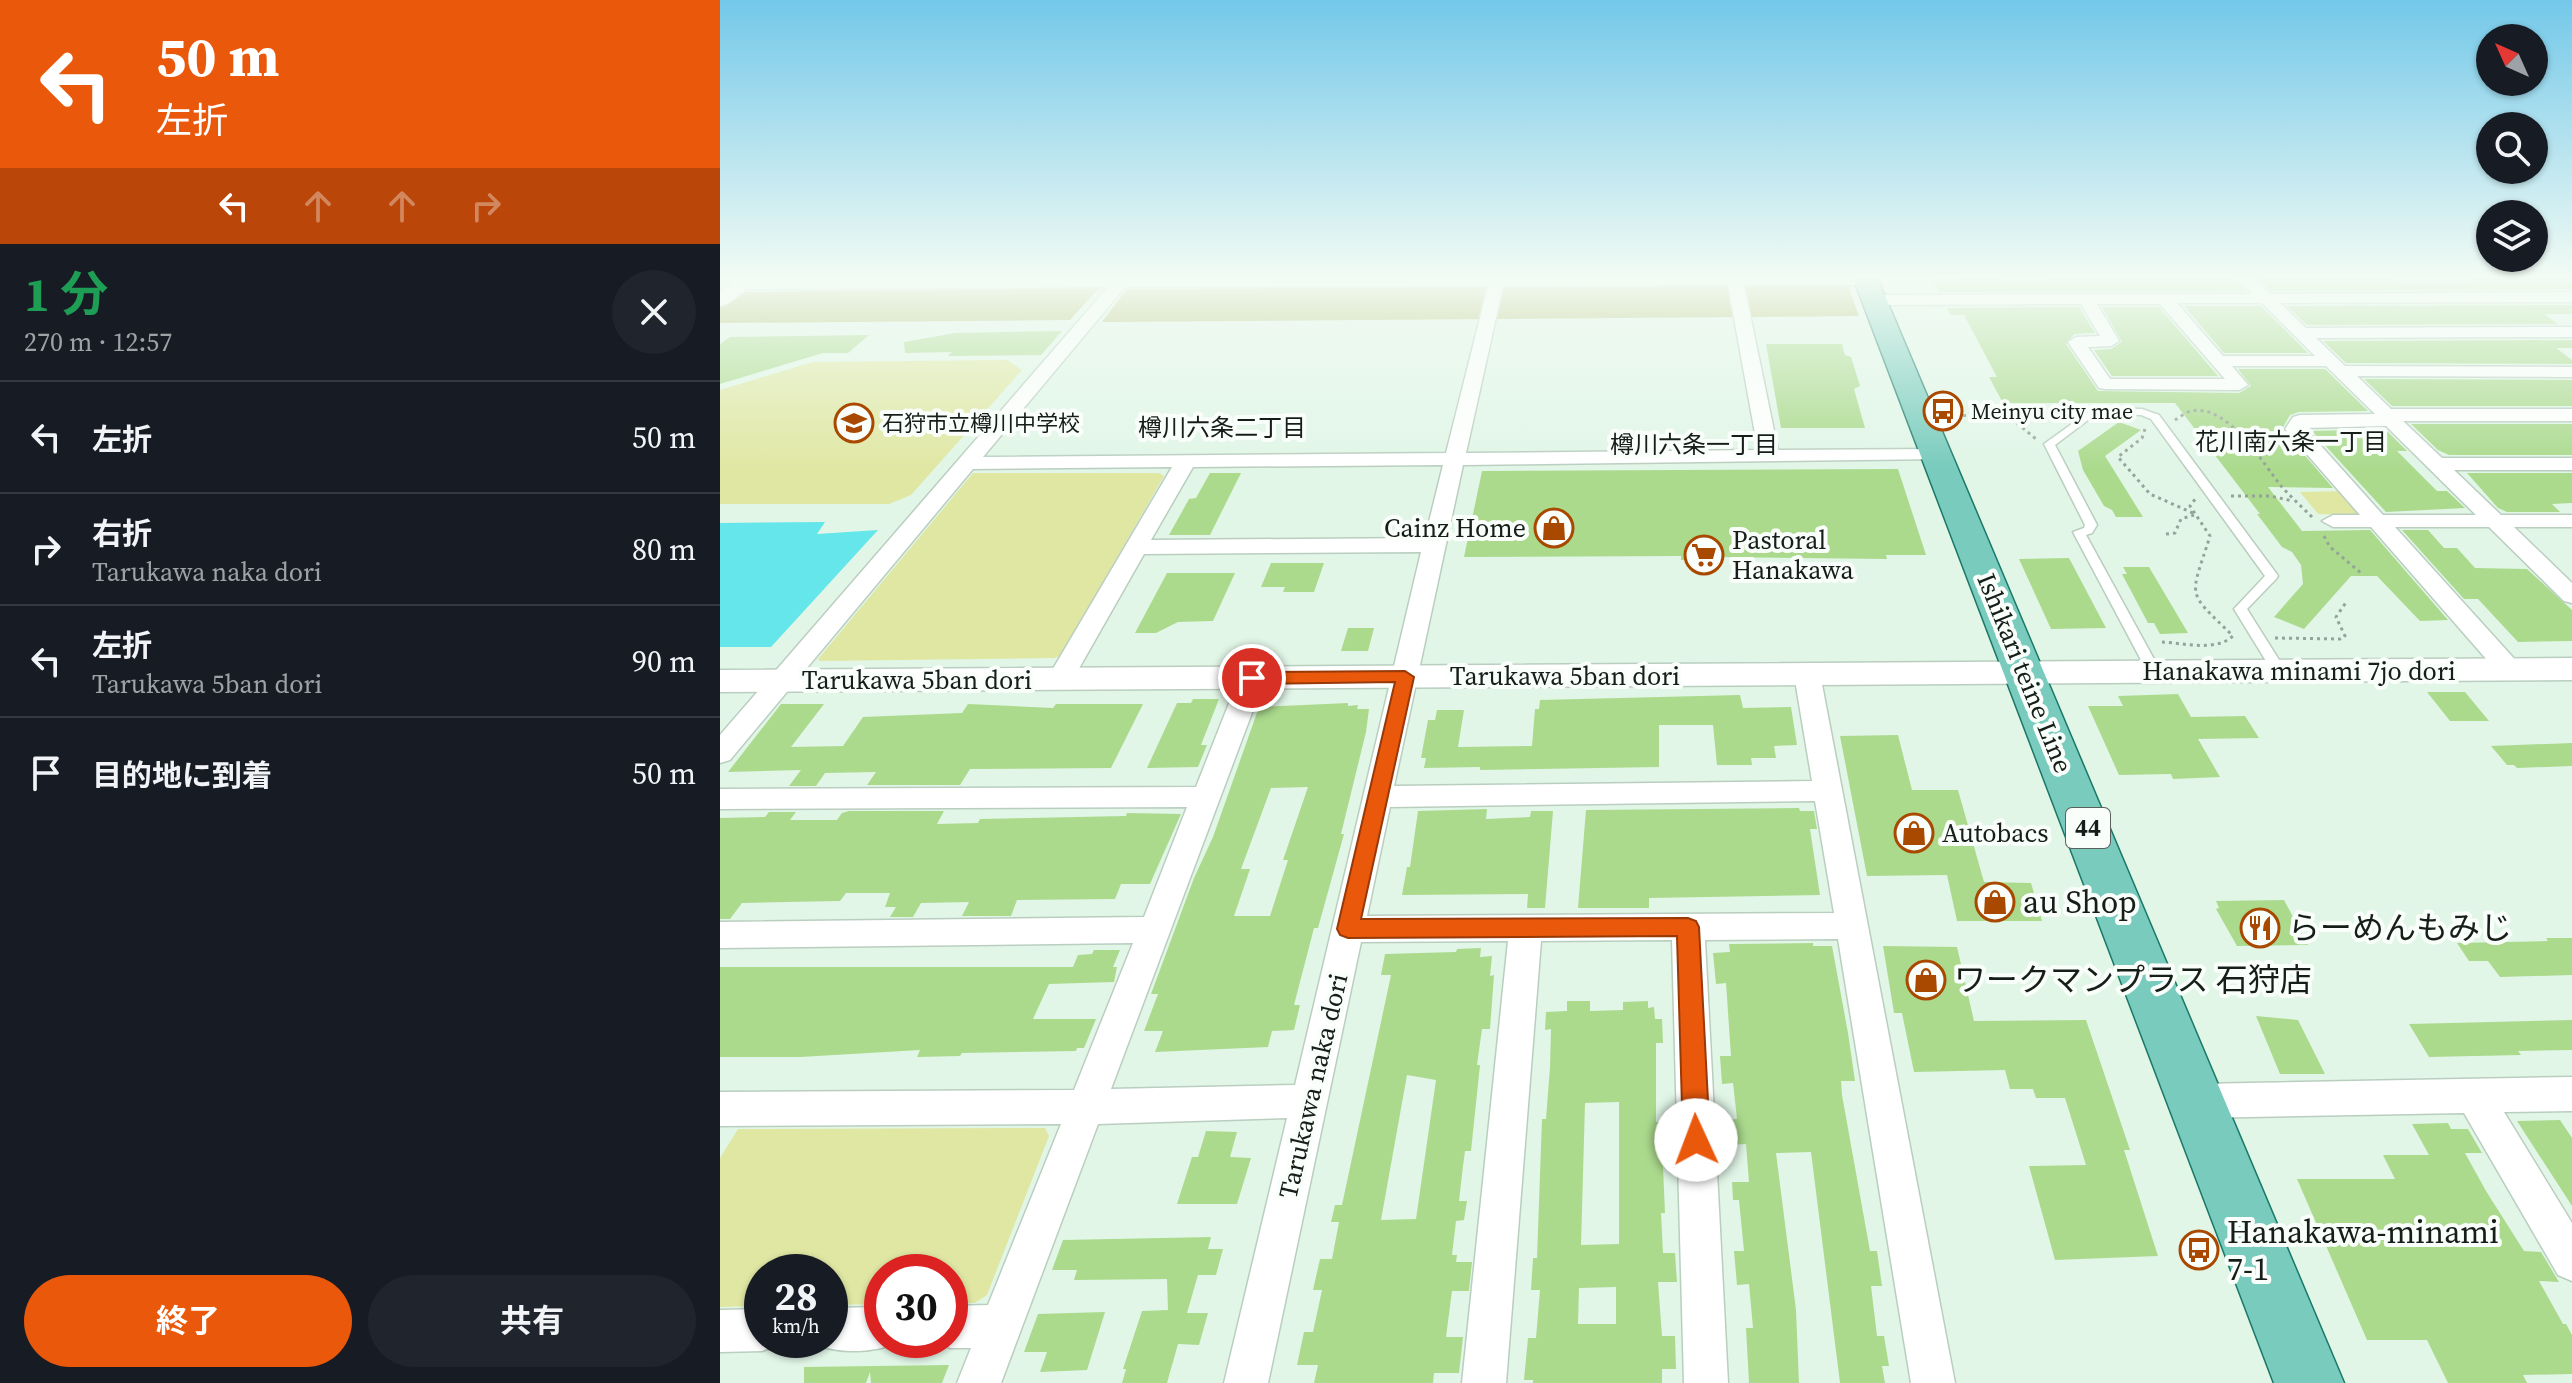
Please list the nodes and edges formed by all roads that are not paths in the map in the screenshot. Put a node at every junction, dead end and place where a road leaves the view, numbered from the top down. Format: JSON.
{"nodes":[{"id":1,"x":1072,"y":340,"type":"edge"},
{"id":2,"x":1483,"y":340,"type":"edge"},
{"id":3,"x":1746,"y":340,"type":"edge"},
{"id":4,"x":1896,"y":340,"type":"edge"},
{"id":5,"x":2110,"y":340,"type":"edge"},
{"id":6,"x":2200,"y":340,"type":"edge"},
{"id":7,"x":2309,"y":340,"type":"edge"},
{"id":8,"x":2511,"y":340,"type":"edge"},
{"id":9,"x":2218,"y":361,"type":"junction"},
{"id":10,"x":2335,"y":366,"type":"junction"},
{"id":11,"x":2563,"y":372,"type":"edge"},
{"id":12,"x":2572,"y":385,"type":"edge"},
{"id":13,"x":2572,"y":415,"type":"edge"},
{"id":14,"x":2388,"y":417,"type":"junction"},
{"id":15,"x":1946,"y":435,"type":"junction"},
{"id":16,"x":1769,"y":456,"type":"junction"},
{"id":17,"x":1456,"y":458,"type":"junction"},
{"id":18,"x":1186,"y":461,"type":"junction"},
{"id":19,"x":966,"y":463,"type":"junction"},
{"id":20,"x":2436,"y":464,"type":"junction"},
{"id":21,"x":2572,"y":464,"type":"edge"},
{"id":22,"x":2333,"y":521,"type":"dead end"},
{"id":23,"x":2378,"y":521,"type":"junction"},
{"id":24,"x":2572,"y":521,"type":"edge"},
{"id":25,"x":2495,"y":522,"type":"junction"},
{"id":26,"x":1434,"y":545,"type":"junction"},
{"id":27,"x":1136,"y":547,"type":"junction"},
{"id":28,"x":2570,"y":592,"type":"edge"},
{"id":29,"x":2158,"y":657,"type":"junction"},
{"id":30,"x":2572,"y":669,"type":"edge"},
{"id":31,"x":2510,"y":670,"type":"junction"},
{"id":32,"x":2279,"y":671,"type":"junction"},
{"id":33,"x":2026,"y":673,"type":"junction"},
{"id":34,"x":1807,"y":674,"type":"junction"},
{"id":35,"x":1405,"y":677,"type":"junction"},
{"id":36,"x":1252,"y":678,"type":"junction"},
{"id":37,"x":1060,"y":679,"type":"junction"},
{"id":38,"x":720,"y":681,"type":"edge"},
{"id":39,"x":780,"y":681,"type":"junction"},
{"id":40,"x":720,"y":753,"type":"edge"},
{"id":41,"x":1828,"y":791,"type":"junction"},
{"id":42,"x":1205,"y":797,"type":"junction"},
{"id":43,"x":1378,"y":797,"type":"junction"},
{"id":44,"x":720,"y":799,"type":"edge"},
{"id":45,"x":1852,"y":926,"type":"junction"},
{"id":46,"x":1526,"y":927,"type":"junction"},
{"id":47,"x":1688,"y":927,"type":"junction"},
{"id":48,"x":1348,"y":929,"type":"junction"},
{"id":49,"x":1154,"y":930,"type":"junction"},
{"id":50,"x":720,"y":935,"type":"edge"},
{"id":51,"x":2572,"y":1094,"type":"edge"},
{"id":52,"x":2474,"y":1096,"type":"junction"},
{"id":53,"x":1310,"y":1101,"type":"junction"},
{"id":54,"x":2197,"y":1101,"type":"junction"},
{"id":55,"x":1086,"y":1107,"type":"junction"},
{"id":56,"x":720,"y":1109,"type":"edge"},
{"id":57,"x":2572,"y":1261,"type":"edge"},
{"id":58,"x":1002,"y":1326,"type":"junction"},
{"id":59,"x":968,"y":1327,"type":"edge"},
{"id":60,"x":744,"y":1330,"type":"edge"},
{"id":61,"x":720,"y":1331,"type":"edge"},
{"id":62,"x":979,"y":1383,"type":"edge"},
{"id":63,"x":1246,"y":1383,"type":"edge"},
{"id":64,"x":1484,"y":1383,"type":"edge"},
{"id":65,"x":1706,"y":1383,"type":"edge"},
{"id":66,"x":1933,"y":1383,"type":"edge"},
{"id":67,"x":2309,"y":1383,"type":"edge"}],
"edges":[{"from":1,"to":19,"type":"street"},
{"from":2,"to":17,"type":"street","name":"Tarukawa naka dori"},
{"from":3,"to":16,"type":"street"},
{"from":4,"to":15,"type":"main road","name":"Ishikari teine Line","number":"44"},
{"from":5,"to":9,"type":"street"},
{"from":6,"to":9,"type":"street"},
{"from":7,"to":10,"type":"street"},
{"from":8,"to":11,"type":"street"},
{"from":9,"to":10,"type":"street"},
{"from":10,"to":11,"type":"street"},
{"from":10,"to":14,"type":"street"},
{"from":11,"to":12,"type":"street"},
{"from":13,"to":14,"type":"street"},
{"from":14,"to":20,"type":"street"},
{"from":14,"to":23,"type":"street"},
{"from":15,"to":16,"type":"street"},
{"from":15,"to":33,"type":"main road","name":"Ishikari teine Line","number":"44"},
{"from":16,"to":17,"type":"street"},
{"from":17,"to":18,"type":"street"},
{"from":17,"to":26,"type":"street","name":"Tarukawa naka dori"},
{"from":18,"to":19,"type":"street"},
{"from":18,"to":27,"type":"street"},
{"from":19,"to":39,"type":"street"},
{"from":20,"to":21,"type":"street"},
{"from":20,"to":25,"type":"street"},
{"from":22,"to":23,"type":"street"},
{"from":23,"to":25,"type":"street"},
{"from":23,"to":31,"type":"street"},
{"from":24,"to":25,"type":"street"},
{"from":25,"to":28,"type":"street"},
{"from":26,"to":27,"type":"street"},
{"from":26,"to":35,"type":"street","name":"Tarukawa naka dori"},
{"from":27,"to":37,"type":"street"},
{"from":29,"to":32,"type":"street","name":"Hanakawa minami 7jo dori"},
{"from":29,"to":32,"type":"lane"},
{"from":29,"to":33,"type":"street","name":"Hanakawa minami 7jo dori"},
{"from":30,"to":31,"type":"street","name":"Hanakawa minami 7jo dori"},
{"from":31,"to":32,"type":"street","name":"Hanakawa minami 7jo dori"},
{"from":33,"to":34,"type":"street","name":"Tarukawa 5ban dori"},
{"from":33,"to":54,"type":"main road","name":"Ishikari teine Line","number":"44"},
{"from":34,"to":35,"type":"street","name":"Tarukawa 5ban dori"},
{"from":34,"to":41,"type":"street"},
{"from":35,"to":36,"type":"street","name":"Tarukawa 5ban dori"},
{"from":35,"to":43,"type":"street","name":"Tarukawa naka dori"},
{"from":36,"to":37,"type":"street","name":"Tarukawa 5ban dori"},
{"from":36,"to":42,"type":"street"},
{"from":37,"to":39,"type":"street","name":"Tarukawa 5ban dori"},
{"from":38,"to":39,"type":"street","name":"Tarukawa 5ban dori"},
{"from":39,"to":40,"type":"street"},
{"from":41,"to":43,"type":"street"},
{"from":41,"to":45,"type":"street"},
{"from":42,"to":44,"type":"street"},
{"from":42,"to":49,"type":"street"},
{"from":43,"to":48,"type":"street","name":"Tarukawa naka dori"},
{"from":45,"to":47,"type":"street"},
{"from":45,"to":66,"type":"street"},
{"from":46,"to":47,"type":"street"},
{"from":46,"to":48,"type":"street"},
{"from":46,"to":64,"type":"street"},
{"from":47,"to":65,"type":"street"},
{"from":48,"to":53,"type":"street","name":"Tarukawa naka dori"},
{"from":49,"to":50,"type":"street"},
{"from":49,"to":55,"type":"street"},
{"from":51,"to":52,"type":"street"},
{"from":52,"to":54,"type":"street"},
{"from":52,"to":57,"type":"street"},
{"from":53,"to":55,"type":"street"},
{"from":53,"to":63,"type":"street","name":"Tarukawa naka dori"},
{"from":54,"to":67,"type":"main road","name":"Ishikari teine Line","number":"44"},
{"from":55,"to":56,"type":"street"},
{"from":55,"to":58,"type":"street"},
{"from":58,"to":59,"type":"street"},
{"from":58,"to":62,"type":"street"},
{"from":60,"to":61,"type":"street"}]}
